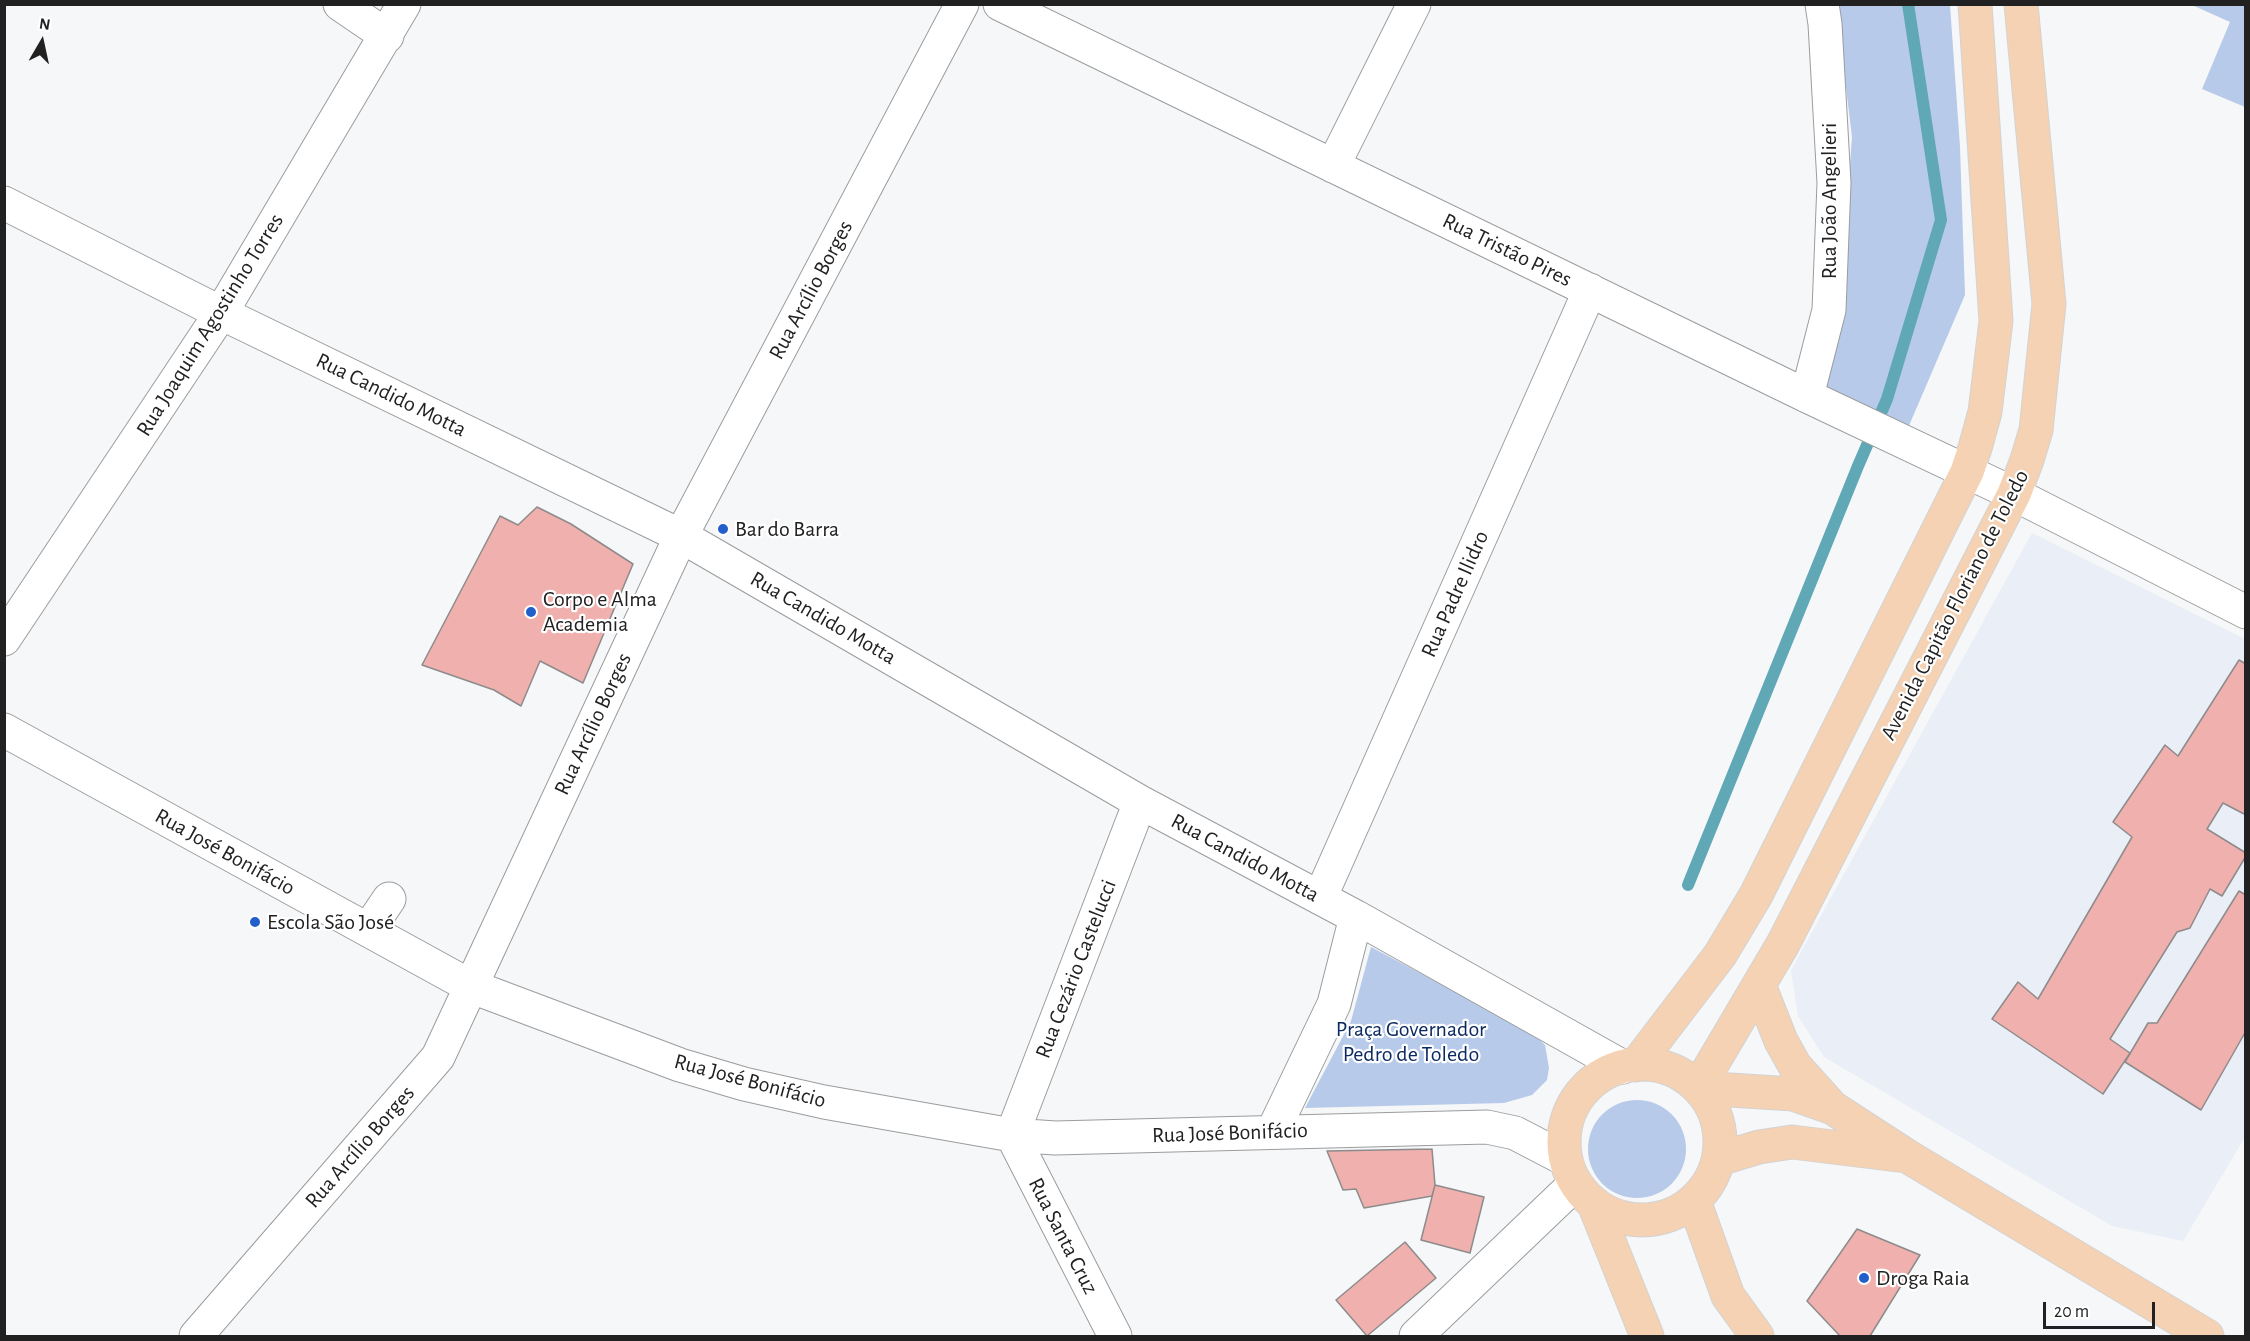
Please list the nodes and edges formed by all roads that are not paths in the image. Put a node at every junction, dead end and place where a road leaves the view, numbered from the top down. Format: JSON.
{"nodes":[{"id":1,"x":340,"y":4,"type":"edge"},
{"id":2,"x":405,"y":4,"type":"edge"},
{"id":3,"x":962,"y":4,"type":"edge"},
{"id":4,"x":1000,"y":4,"type":"edge"},
{"id":5,"x":1414,"y":4,"type":"edge"},
{"id":6,"x":1821,"y":4,"type":"edge"},
{"id":7,"x":1975,"y":4,"type":"edge"},
{"id":8,"x":2021,"y":4,"type":"edge"},
{"id":9,"x":387,"y":36,"type":"junction"},
{"id":10,"x":1333,"y":166,"type":"junction"},
{"id":11,"x":4,"y":203,"type":"edge"},
{"id":12,"x":1590,"y":290,"type":"junction"},
{"id":13,"x":221,"y":313,"type":"junction"},
{"id":14,"x":1808,"y":396,"type":"junction"},
{"id":15,"x":1967,"y":471,"type":"junction"},
{"id":16,"x":2014,"y":494,"type":"junction"},
{"id":17,"x":681,"y":536,"type":"junction"},
{"id":18,"x":2246,"y":612,"type":"edge"},
{"id":19,"x":4,"y":639,"type":"edge"},
{"id":20,"x":4,"y":730,"type":"edge"},
{"id":21,"x":1140,"y":802,"type":"junction"},
{"id":22,"x":1320,"y":898,"type":"junction"},
{"id":23,"x":388,"y":899,"type":"dead end"},
{"id":24,"x":1356,"y":917,"type":"junction"},
{"id":25,"x":368,"y":930,"type":"junction"},
{"id":26,"x":1759,"y":985,"type":"junction"},
{"id":27,"x":470,"y":986,"type":"junction"},
{"id":28,"x":1630,"y":1066,"type":"junction"},
{"id":29,"x":1698,"y":1088,"type":"junction"},
{"id":30,"x":1833,"y":1108,"type":"junction"},
{"id":31,"x":1273,"y":1131,"type":"junction"},
{"id":32,"x":1012,"y":1135,"type":"junction"},
{"id":33,"x":1907,"y":1156,"type":"junction"},
{"id":34,"x":1719,"y":1159,"type":"junction"},
{"id":35,"x":1578,"y":1183,"type":"junction"},
{"id":36,"x":1695,"y":1201,"type":"junction"},
{"id":37,"x":196,"y":1336,"type":"edge"},
{"id":38,"x":1114,"y":1336,"type":"edge"},
{"id":39,"x":1416,"y":1336,"type":"edge"},
{"id":40,"x":1647,"y":1336,"type":"edge"},
{"id":41,"x":1757,"y":1336,"type":"edge"},
{"id":42,"x":2207,"y":1336,"type":"edge"}],
"edges":[{"from":1,"to":9,"type":"street"},
{"from":2,"to":9,"type":"street","name":"Rua Joaquim Agostinho Torres"},
{"from":3,"to":17,"type":"street","name":"Rua Arcílio Borges"},
{"from":4,"to":10,"type":"street","name":"Rua Tristão Pires"},
{"from":5,"to":10,"type":"street"},
{"from":6,"to":14,"type":"street","name":"Rua João Angelieri"},
{"from":7,"to":15,"type":"main road"},
{"from":8,"to":16,"type":"main road","name":"Avenida Capitão Floriano de Toledo"},
{"from":9,"to":13,"type":"street","name":"Rua Joaquim Agostinho Torres"},
{"from":10,"to":12,"type":"street","name":"Rua Tristão Pires"},
{"from":11,"to":13,"type":"street","name":"Rua Candido Motta"},
{"from":12,"to":14,"type":"street","name":"Rua Tristão Pires"},
{"from":12,"to":22,"type":"street","name":"Rua Padre Ilidro"},
{"from":13,"to":17,"type":"street","name":"Rua Candido Motta"},
{"from":13,"to":19,"type":"street","name":"Rua Joaquim Agostinho Torres"},
{"from":14,"to":15,"type":"street","name":"Rua Tristão Pires"},
{"from":15,"to":16,"type":"street","name":"Rua Tristão Pires"},
{"from":15,"to":28,"type":"main road"},
{"from":16,"to":18,"type":"street","name":"Rua Tristão Pires"},
{"from":16,"to":26,"type":"main road","name":"Avenida Capitão Floriano de Toledo"},
{"from":17,"to":21,"type":"street","name":"Rua Candido Motta"},
{"from":17,"to":27,"type":"street","name":"Rua Arcílio Borges"},
{"from":20,"to":25,"type":"street","name":"Rua José Bonifácio"},
{"from":21,"to":22,"type":"street","name":"Rua Candido Motta"},
{"from":21,"to":32,"type":"street","name":"Rua Cezário Castelucci"},
{"from":22,"to":24,"type":"street","name":"Rua Candido Motta"},
{"from":23,"to":25,"type":"street"},
{"from":24,"to":28,"type":"street","name":"Rua Candido Motta"},
{"from":24,"to":31,"type":"street"},
{"from":25,"to":27,"type":"street","name":"Rua José Bonifácio"},
{"from":26,"to":29,"type":"main road","name":"Avenida Capitão Floriano de Toledo"},
{"from":26,"to":30,"type":"main road"},
{"from":27,"to":32,"type":"street","name":"Rua José Bonifácio"},
{"from":27,"to":37,"type":"street","name":"Rua Arcílio Borges"},
{"from":28,"to":29,"type":"main road"},
{"from":28,"to":35,"type":"main road"},
{"from":29,"to":30,"type":"main road"},
{"from":29,"to":34,"type":"main road"},
{"from":30,"to":33,"type":"main road"},
{"from":31,"to":32,"type":"street","name":"Rua José Bonifácio"},
{"from":31,"to":35,"type":"street","name":"Rua José Bonifácio"},
{"from":32,"to":38,"type":"street","name":"Rua Santa Cruz"},
{"from":33,"to":34,"type":"main road"},
{"from":33,"to":42,"type":"main road"},
{"from":34,"to":36,"type":"main road"},
{"from":35,"to":36,"type":"main road"},
{"from":35,"to":39,"type":"street"},
{"from":35,"to":40,"type":"main road"},
{"from":36,"to":41,"type":"main road"}]}
